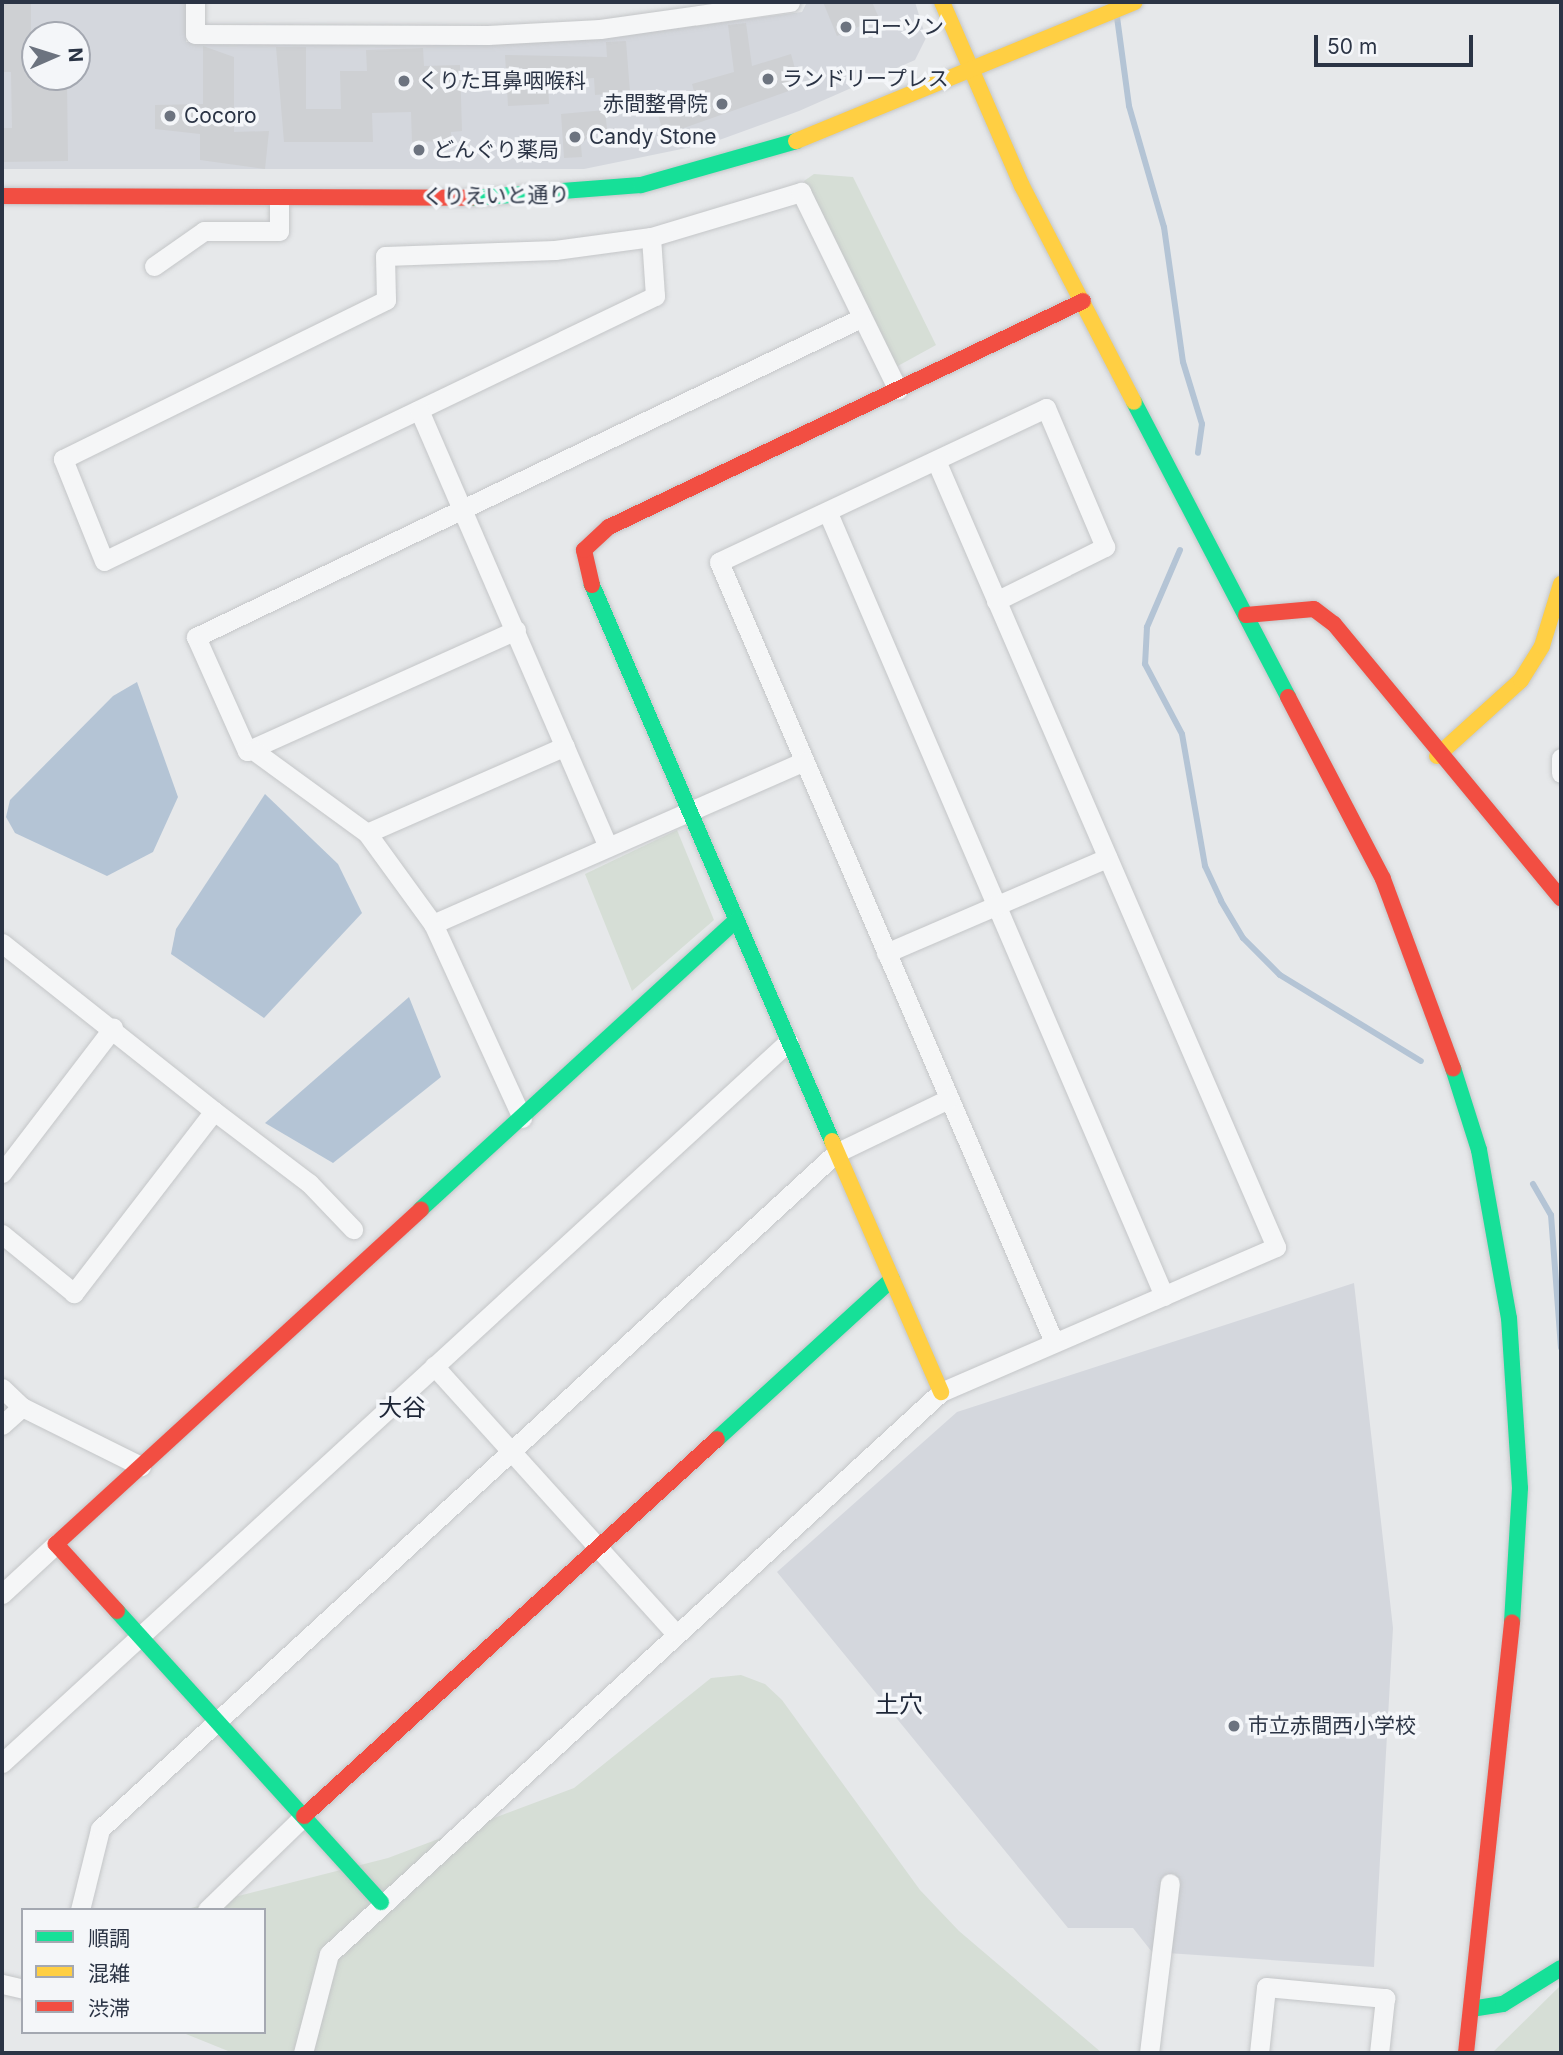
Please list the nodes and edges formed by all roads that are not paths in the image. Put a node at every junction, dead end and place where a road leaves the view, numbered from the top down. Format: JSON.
{"nodes":[{"id":1,"x":195,"y":2,"type":"edge"},
{"id":2,"x":790,"y":2,"type":"edge"},
{"id":3,"x":942,"y":2,"type":"edge"},
{"id":4,"x":1135,"y":2,"type":"edge"},
{"id":5,"x":968,"y":66,"type":"junction"},
{"id":6,"x":2,"y":196,"type":"edge"},
{"id":7,"x":279,"y":198,"type":"junction"},
{"id":8,"x":651,"y":237,"type":"junction"},
{"id":9,"x":154,"y":266,"type":"dead end"},
{"id":10,"x":1083,"y":301,"type":"junction"},
{"id":11,"x":861,"y":318,"type":"junction"},
{"id":12,"x":898,"y":390,"type":"junction"},
{"id":13,"x":419,"y":410,"type":"junction"},
{"id":14,"x":937,"y":463,"type":"junction"},
{"id":15,"x":463,"y":508,"type":"junction"},
{"id":16,"x":828,"y":513,"type":"junction"},
{"id":17,"x":1561,"y":584,"type":"edge"},
{"id":18,"x":996,"y":601,"type":"junction"},
{"id":19,"x":1246,"y":615,"type":"junction"},
{"id":20,"x":516,"y":630,"type":"junction"},
{"id":21,"x":565,"y":746,"type":"junction"},
{"id":22,"x":253,"y":750,"type":"junction"},
{"id":23,"x":1437,"y":756,"type":"junction"},
{"id":24,"x":1561,"y":758,"type":"edge"},
{"id":25,"x":802,"y":762,"type":"junction"},
{"id":26,"x":1561,"y":774,"type":"edge"},
{"id":27,"x":691,"y":813,"type":"junction"},
{"id":28,"x":367,"y":833,"type":"junction"},
{"id":29,"x":608,"y":846,"type":"junction"},
{"id":30,"x":1107,"y":858,"type":"junction"},
{"id":31,"x":1561,"y":898,"type":"edge"},
{"id":32,"x":996,"y":906,"type":"junction"},
{"id":33,"x":736,"y":920,"type":"junction"},
{"id":34,"x":433,"y":924,"type":"junction"},
{"id":35,"x":5,"y":953,"type":"edge"},
{"id":36,"x":886,"y":953,"type":"junction"},
{"id":37,"x":113,"y":1028,"type":"junction"},
{"id":38,"x":788,"y":1042,"type":"junction"},
{"id":39,"x":948,"y":1099,"type":"junction"},
{"id":40,"x":214,"y":1111,"type":"junction"},
{"id":41,"x":522,"y":1118,"type":"junction"},
{"id":42,"x":836,"y":1153,"type":"junction"},
{"id":43,"x":2,"y":1173,"type":"edge"},
{"id":44,"x":354,"y":1229,"type":"dead end"},
{"id":45,"x":2,"y":1234,"type":"edge"},
{"id":46,"x":892,"y":1279,"type":"junction"},
{"id":47,"x":1164,"y":1296,"type":"junction"},
{"id":48,"x":1054,"y":1342,"type":"junction"},
{"id":49,"x":434,"y":1366,"type":"junction"},
{"id":50,"x":2,"y":1388,"type":"edge"},
{"id":51,"x":942,"y":1392,"type":"junction"},
{"id":52,"x":22,"y":1407,"type":"junction"},
{"id":53,"x":2,"y":1425,"type":"edge"},
{"id":54,"x":514,"y":1452,"type":"junction"},
{"id":55,"x":141,"y":1466,"type":"junction"},
{"id":56,"x":56,"y":1544,"type":"junction"},
{"id":57,"x":598,"y":1547,"type":"junction"},
{"id":58,"x":2,"y":1594,"type":"edge"},
{"id":59,"x":676,"y":1634,"type":"junction"},
{"id":60,"x":139,"y":1637,"type":"junction"},
{"id":61,"x":219,"y":1723,"type":"junction"},
{"id":62,"x":2,"y":1763,"type":"edge"},
{"id":63,"x":304,"y":1816,"type":"junction"},
{"id":64,"x":1170,"y":1883,"type":"dead end"},
{"id":65,"x":381,"y":1902,"type":"junction"},
{"id":66,"x":80,"y":1908,"type":"edge"},
{"id":67,"x":209,"y":1908,"type":"edge"},
{"id":68,"x":1561,"y":1968,"type":"edge"},
{"id":69,"x":2,"y":1984,"type":"edge"},
{"id":70,"x":21,"y":1989,"type":"edge"},
{"id":71,"x":1471,"y":2009,"type":"junction"},
{"id":72,"x":303,"y":2053,"type":"edge"},
{"id":73,"x":1149,"y":2053,"type":"edge"},
{"id":74,"x":1259,"y":2053,"type":"edge"},
{"id":75,"x":1379,"y":2053,"type":"edge"},
{"id":76,"x":1466,"y":2053,"type":"edge"}],
"edges":[{"from":1,"to":2,"type":"street"},
{"from":3,"to":5,"type":"street"},
{"from":4,"to":5,"type":"street","name":"くりえいと通り"},
{"from":5,"to":7,"type":"street","name":"くりえいと通り"},
{"from":5,"to":10,"type":"street"},
{"from":6,"to":7,"type":"street","name":"くりえいと通り"},
{"from":7,"to":9,"type":"street"},
{"from":8,"to":11,"type":"street"},
{"from":8,"to":13,"type":"street"},
{"from":8,"to":13,"type":"street"},
{"from":10,"to":12,"type":"street"},
{"from":10,"to":19,"type":"street"},
{"from":11,"to":12,"type":"street"},
{"from":11,"to":15,"type":"street"},
{"from":12,"to":27,"type":"street"},
{"from":13,"to":15,"type":"street"},
{"from":14,"to":16,"type":"street"},
{"from":14,"to":18,"type":"street"},
{"from":14,"to":18,"type":"street"},
{"from":15,"to":20,"type":"street"},
{"from":15,"to":22,"type":"street"},
{"from":16,"to":25,"type":"street"},
{"from":16,"to":32,"type":"street"},
{"from":17,"to":23,"type":"street"},
{"from":18,"to":30,"type":"street"},
{"from":19,"to":23,"type":"street"},
{"from":19,"to":71,"type":"street"},
{"from":20,"to":21,"type":"street"},
{"from":20,"to":22,"type":"street"},
{"from":21,"to":28,"type":"street"},
{"from":21,"to":29,"type":"street"},
{"from":22,"to":28,"type":"street"},
{"from":23,"to":31,"type":"street"},
{"from":24,"to":26,"type":"street"},
{"from":25,"to":27,"type":"street"},
{"from":25,"to":36,"type":"street"},
{"from":27,"to":29,"type":"street"},
{"from":27,"to":33,"type":"street"},
{"from":28,"to":34,"type":"street"},
{"from":29,"to":34,"type":"street"},
{"from":30,"to":32,"type":"street"},
{"from":30,"to":47,"type":"street"},
{"from":32,"to":36,"type":"street"},
{"from":32,"to":47,"type":"street"},
{"from":33,"to":38,"type":"street"},
{"from":33,"to":41,"type":"street"},
{"from":34,"to":41,"type":"street"},
{"from":35,"to":37,"type":"street"},
{"from":36,"to":39,"type":"street"},
{"from":37,"to":40,"type":"street"},
{"from":37,"to":43,"type":"street"},
{"from":38,"to":42,"type":"street"},
{"from":38,"to":49,"type":"street"},
{"from":39,"to":42,"type":"street"},
{"from":39,"to":48,"type":"street"},
{"from":40,"to":44,"type":"street"},
{"from":40,"to":45,"type":"street"},
{"from":41,"to":55,"type":"street"},
{"from":42,"to":46,"type":"street"},
{"from":42,"to":54,"type":"street"},
{"from":46,"to":51,"type":"street"},
{"from":46,"to":57,"type":"street"},
{"from":47,"to":48,"type":"street"},
{"from":48,"to":51,"type":"street"},
{"from":49,"to":54,"type":"street"},
{"from":49,"to":60,"type":"street"},
{"from":50,"to":52,"type":"street"},
{"from":51,"to":59,"type":"street"},
{"from":52,"to":53,"type":"street"},
{"from":52,"to":55,"type":"street"},
{"from":54,"to":57,"type":"street"},
{"from":54,"to":61,"type":"street"},
{"from":55,"to":56,"type":"street"},
{"from":56,"to":58,"type":"street"},
{"from":56,"to":60,"type":"street"},
{"from":57,"to":59,"type":"street"},
{"from":57,"to":63,"type":"street"},
{"from":59,"to":65,"type":"street"},
{"from":60,"to":61,"type":"street"},
{"from":60,"to":62,"type":"street"},
{"from":61,"to":63,"type":"street"},
{"from":61,"to":66,"type":"street"},
{"from":63,"to":65,"type":"street"},
{"from":63,"to":67,"type":"street"},
{"from":64,"to":73,"type":"street"},
{"from":65,"to":72,"type":"street"},
{"from":68,"to":71,"type":"street"},
{"from":69,"to":70,"type":"street"},
{"from":71,"to":76,"type":"street"},
{"from":74,"to":75,"type":"street"}]}
